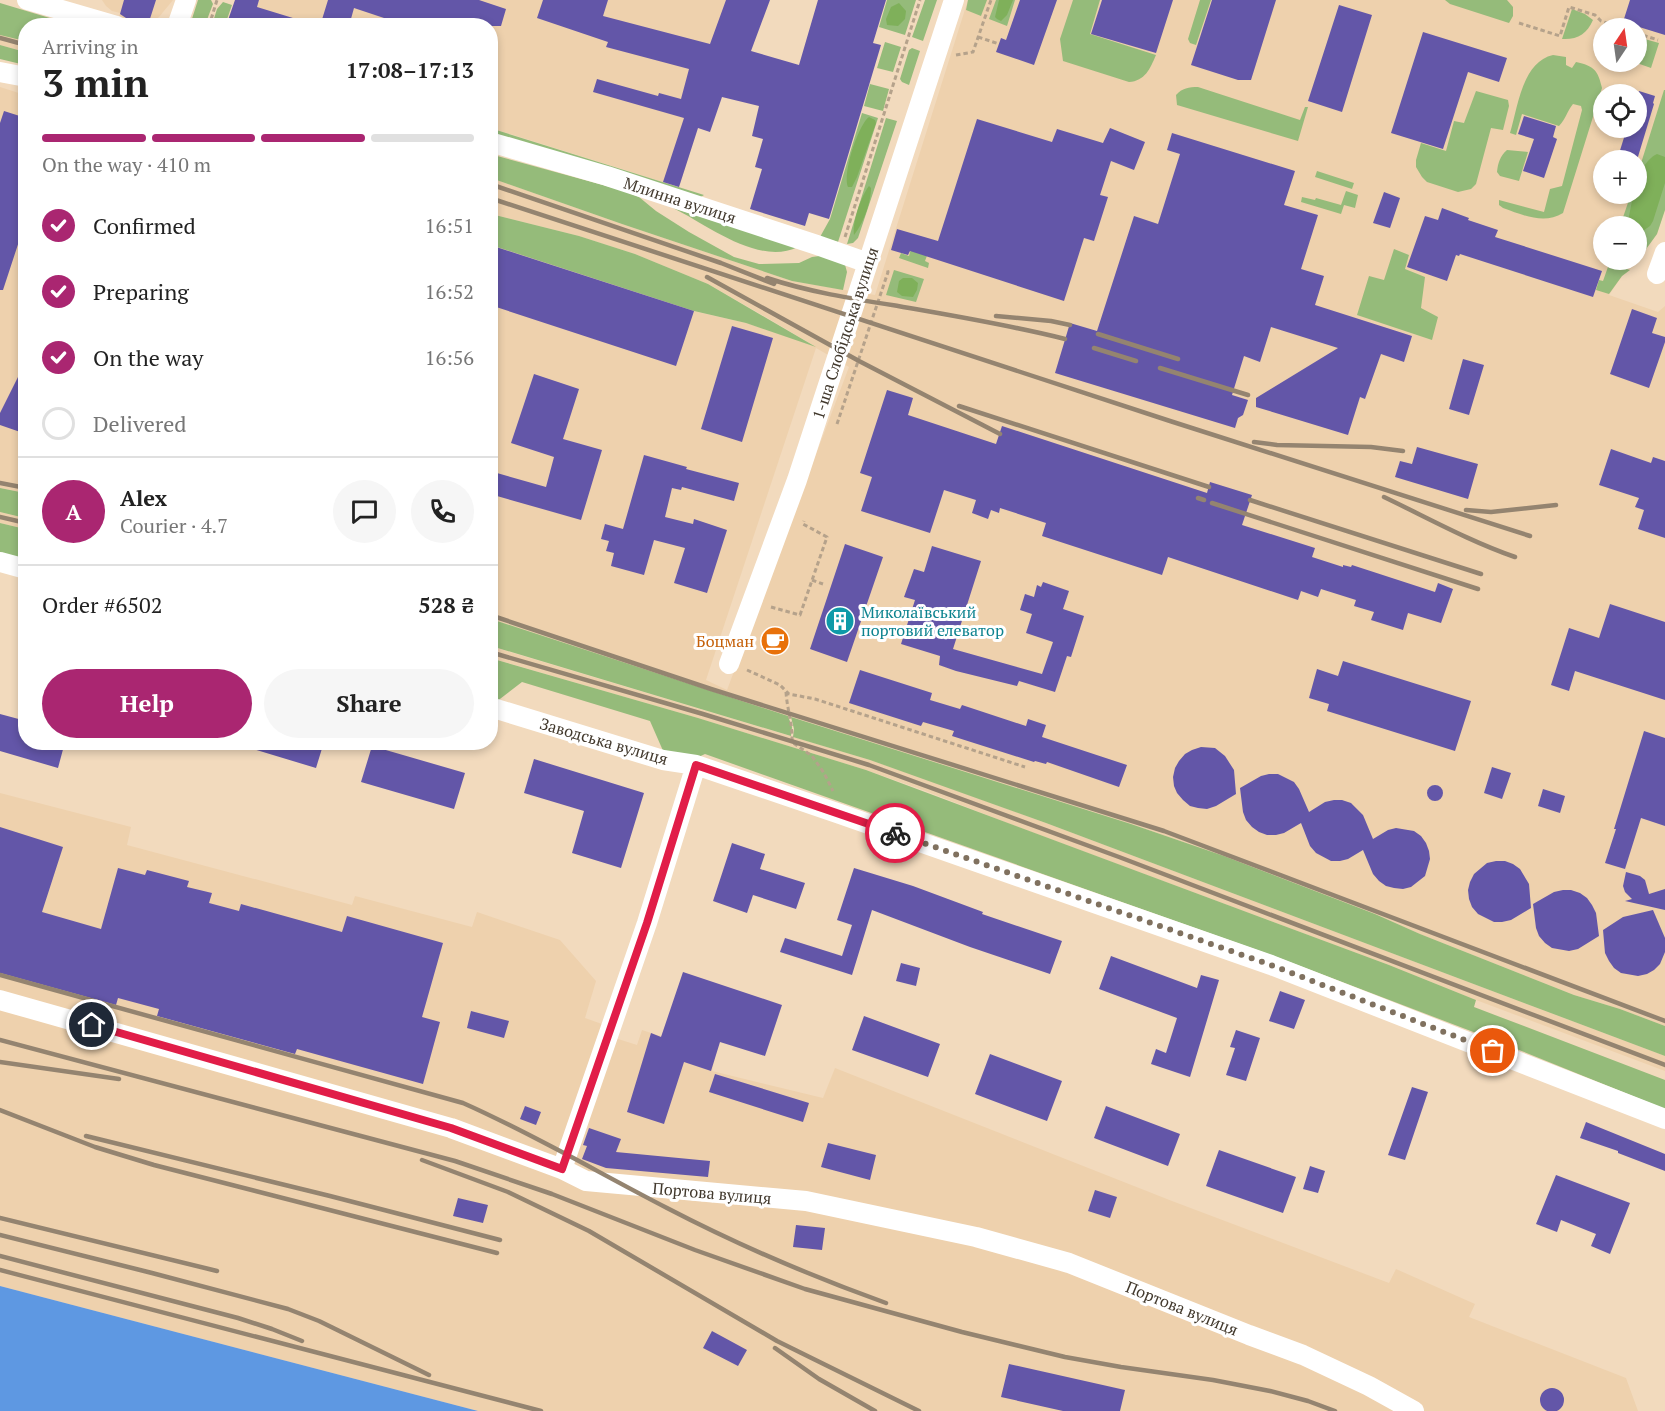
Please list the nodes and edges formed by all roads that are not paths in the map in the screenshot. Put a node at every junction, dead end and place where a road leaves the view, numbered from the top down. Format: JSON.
{"nodes":[{"id":1,"x":27,"y":0,"type":"edge"},
{"id":2,"x":186,"y":0,"type":"edge"},
{"id":3,"x":954,"y":0,"type":"edge"},
{"id":4,"x":69,"y":6,"type":"edge"},
{"id":5,"x":98,"y":18,"type":"edge"},
{"id":6,"x":180,"y":18,"type":"edge"},
{"id":7,"x":0,"y":72,"type":"edge"},
{"id":8,"x":18,"y":75,"type":"edge"},
{"id":9,"x":498,"y":144,"type":"edge"},
{"id":10,"x":1665,"y":252,"type":"edge"},
{"id":11,"x":876,"y":262,"type":"junction"},
{"id":12,"x":1657,"y":274,"type":"dead end"},
{"id":13,"x":0,"y":562,"type":"edge"},
{"id":14,"x":18,"y":567,"type":"edge"},
{"id":15,"x":734,"y":666,"type":"road end"},
{"id":16,"x":498,"y":709,"type":"edge"},
{"id":17,"x":696,"y":765,"type":"junction"},
{"id":18,"x":0,"y":1000,"type":"edge"},
{"id":19,"x":1665,"y":1119,"type":"edge"},
{"id":20,"x":562,"y":1169,"type":"junction"},
{"id":21,"x":1414,"y":1411,"type":"edge"}],
"edges":[{"from":1,"to":4,"type":"street"},
{"from":2,"to":6,"type":"street"},
{"from":3,"to":11,"type":"street","name":"1-ша Слобідська вулиця"},
{"from":4,"to":5,"type":"street"},
{"from":7,"to":8,"type":"street"},
{"from":9,"to":11,"type":"street","name":"Млинна вулиця"},
{"from":10,"to":12,"type":"street"},
{"from":11,"to":15,"type":"street","name":"1-ша Слобідська вулиця"},
{"from":13,"to":14,"type":"street"},
{"from":16,"to":17,"type":"street","name":"Заводська вулиця"},
{"from":17,"to":19,"type":"street","name":"Заводська вулиця"},
{"from":17,"to":20,"type":"street"},
{"from":18,"to":20,"type":"street","name":"Портова вулиця"},
{"from":20,"to":21,"type":"street","name":"Портова вулиця"}]}
